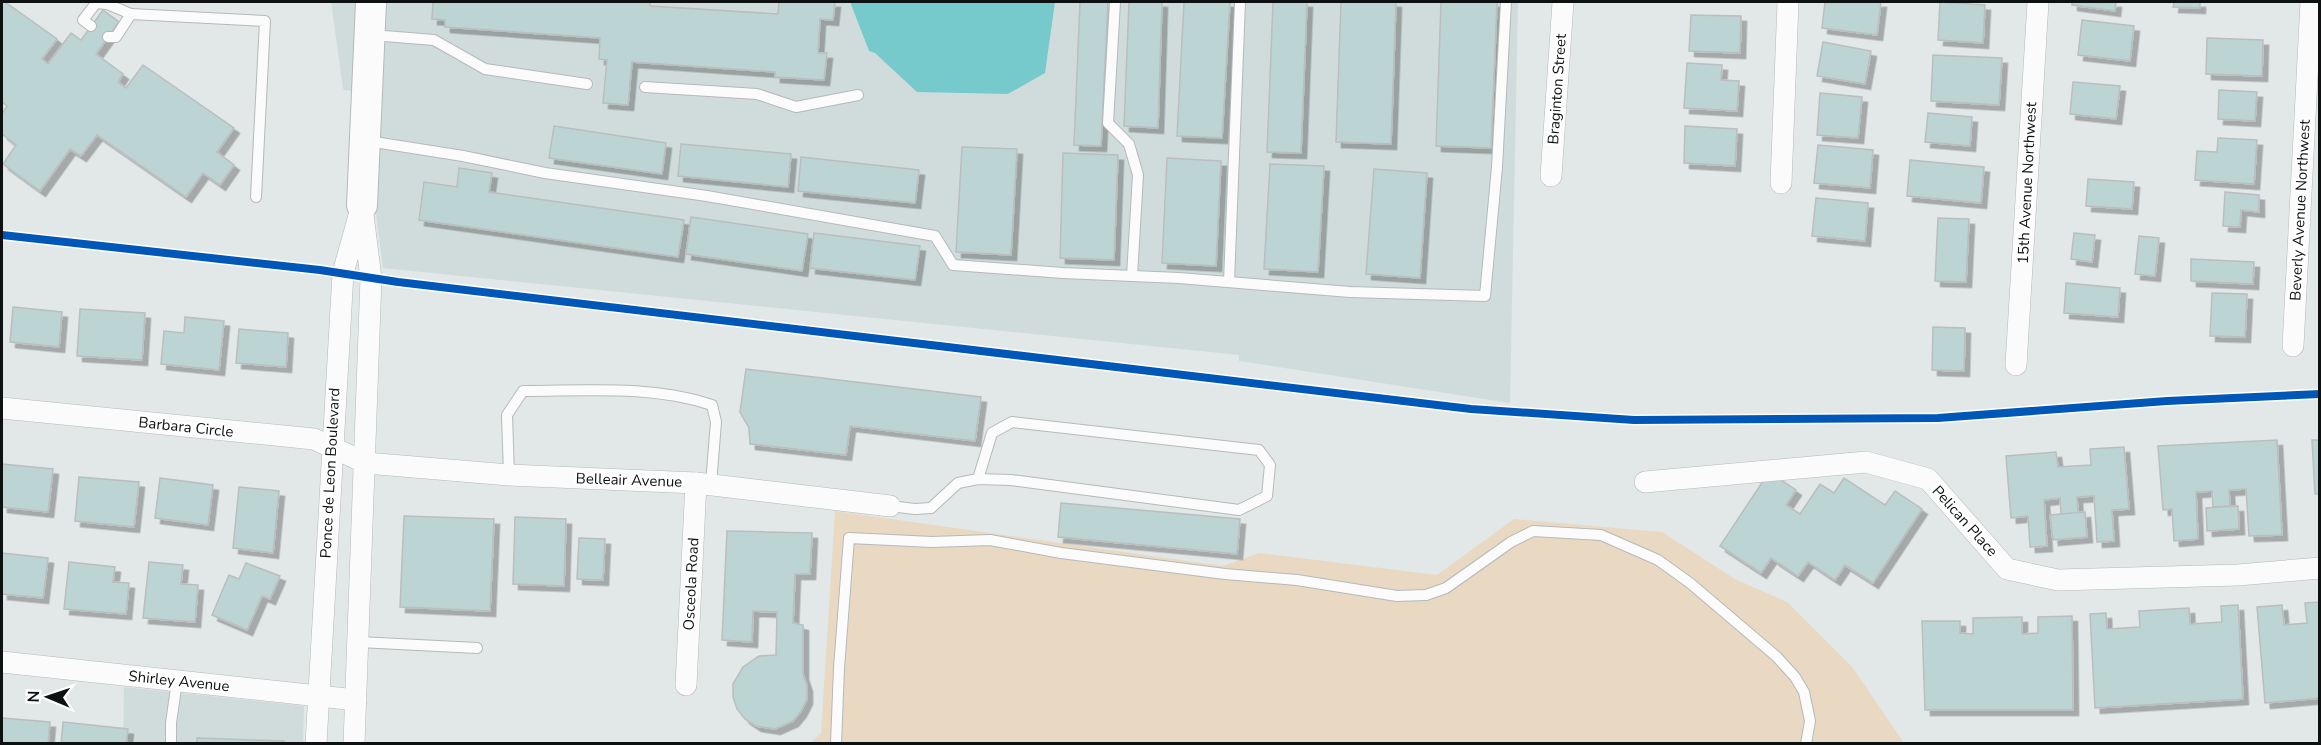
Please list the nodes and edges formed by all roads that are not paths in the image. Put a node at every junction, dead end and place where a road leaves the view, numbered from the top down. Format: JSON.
{"nodes":[{"id":1,"x":371,"y":2,"type":"edge"},
{"id":2,"x":1115,"y":2,"type":"edge"},
{"id":3,"x":1240,"y":2,"type":"edge"},
{"id":4,"x":1506,"y":2,"type":"edge"},
{"id":5,"x":1563,"y":2,"type":"edge"},
{"id":6,"x":1788,"y":2,"type":"edge"},
{"id":7,"x":2038,"y":2,"type":"edge"},
{"id":8,"x":2311,"y":2,"type":"edge"},
{"id":9,"x":107,"y":3,"type":"edge"},
{"id":10,"x":131,"y":14,"type":"junction"},
{"id":11,"x":91,"y":26,"type":"dead end"},
{"id":12,"x":369,"y":34,"type":"junction"},
{"id":13,"x":108,"y":37,"type":"dead end"},
{"id":14,"x":587,"y":84,"type":"dead end"},
{"id":15,"x":645,"y":87,"type":"dead end"},
{"id":16,"x":858,"y":95,"type":"dead end"},
{"id":17,"x":365,"y":141,"type":"junction"},
{"id":18,"x":1551,"y":176,"type":"dead end"},
{"id":19,"x":1781,"y":183,"type":"dead end"},
{"id":20,"x":256,"y":197,"type":"dead end"},
{"id":21,"x":362,"y":206,"type":"junction"},
{"id":22,"x":1132,"y":276,"type":"junction"},
{"id":23,"x":1229,"y":282,"type":"junction"},
{"id":24,"x":2293,"y":346,"type":"dead end"},
{"id":25,"x":2016,"y":365,"type":"dead end"},
{"id":26,"x":2,"y":408,"type":"edge"},
{"id":27,"x":332,"y":446,"type":"junction"},
{"id":28,"x":366,"y":463,"type":"junction"},
{"id":29,"x":509,"y":475,"type":"junction"},
{"id":30,"x":978,"y":479,"type":"junction"},
{"id":31,"x":1645,"y":482,"type":"dead end"},
{"id":32,"x":703,"y":484,"type":"junction"},
{"id":33,"x":890,"y":506,"type":"joint"},
{"id":34,"x":2319,"y":568,"type":"edge"},
{"id":35,"x":359,"y":642,"type":"junction"},
{"id":36,"x":477,"y":648,"type":"dead end"},
{"id":37,"x":2,"y":662,"type":"edge"},
{"id":38,"x":177,"y":681,"type":"junction"},
{"id":39,"x":686,"y":685,"type":"dead end"},
{"id":40,"x":317,"y":695,"type":"junction"},
{"id":41,"x":356,"y":700,"type":"junction"},
{"id":42,"x":171,"y":744,"type":"edge"},
{"id":43,"x":316,"y":744,"type":"edge"},
{"id":44,"x":354,"y":744,"type":"edge"},
{"id":45,"x":836,"y":744,"type":"edge"},
{"id":46,"x":1806,"y":744,"type":"edge"}],
"edges":[{"from":1,"to":12,"type":"street","name":"Ponce de Leon Boulevard"},
{"from":2,"to":22,"type":"lane"},
{"from":3,"to":23,"type":"lane"},
{"from":4,"to":23,"type":"lane"},
{"from":5,"to":18,"type":"street","name":"Braginton Street"},
{"from":6,"to":19,"type":"street"},
{"from":7,"to":25,"type":"street","name":"15th Avenue Northwest"},
{"from":8,"to":24,"type":"street","name":"Beverly Avenue Northwest"},
{"from":9,"to":10,"type":"lane"},
{"from":9,"to":11,"type":"lane"},
{"from":10,"to":13,"type":"lane"},
{"from":10,"to":20,"type":"lane"},
{"from":12,"to":14,"type":"lane"},
{"from":12,"to":17,"type":"street","name":"Ponce de Leon Boulevard"},
{"from":15,"to":16,"type":"lane"},
{"from":17,"to":21,"type":"street","name":"Ponce de Leon Boulevard"},
{"from":17,"to":22,"type":"lane"},
{"from":21,"to":27,"type":"street","name":"Ponce de Leon Boulevard"},
{"from":21,"to":28,"type":"street","name":"Ponce de Leon Boulevard"},
{"from":22,"to":23,"type":"lane"},
{"from":26,"to":27,"type":"street","name":"Barbara Circle"},
{"from":27,"to":28,"type":"street","name":"Barbara Circle"},
{"from":27,"to":40,"type":"street","name":"Ponce de Leon Boulevard"},
{"from":28,"to":29,"type":"street","name":"Belleair Avenue"},
{"from":28,"to":35,"type":"street","name":"Ponce de Leon Boulevard"},
{"from":29,"to":32,"type":"street","name":"Belleair Avenue"},
{"from":29,"to":32,"type":"lane"},
{"from":30,"to":30,"type":"lane"},
{"from":30,"to":33,"type":"lane"},
{"from":31,"to":34,"type":"street","name":"Pelican Place"},
{"from":32,"to":33,"type":"street","name":"Belleair Avenue"},
{"from":32,"to":39,"type":"street","name":"Osceola Road"},
{"from":35,"to":36,"type":"lane"},
{"from":35,"to":41,"type":"street","name":"Ponce de Leon Boulevard"},
{"from":37,"to":38,"type":"street","name":"Shirley Avenue"},
{"from":38,"to":40,"type":"street","name":"Shirley Avenue"},
{"from":38,"to":42,"type":"lane"},
{"from":40,"to":41,"type":"street","name":"Shirley Avenue"},
{"from":40,"to":43,"type":"street","name":"Ponce de Leon Boulevard"},
{"from":41,"to":44,"type":"street","name":"Ponce de Leon Boulevard"},
{"from":45,"to":46,"type":"lane"}]}
